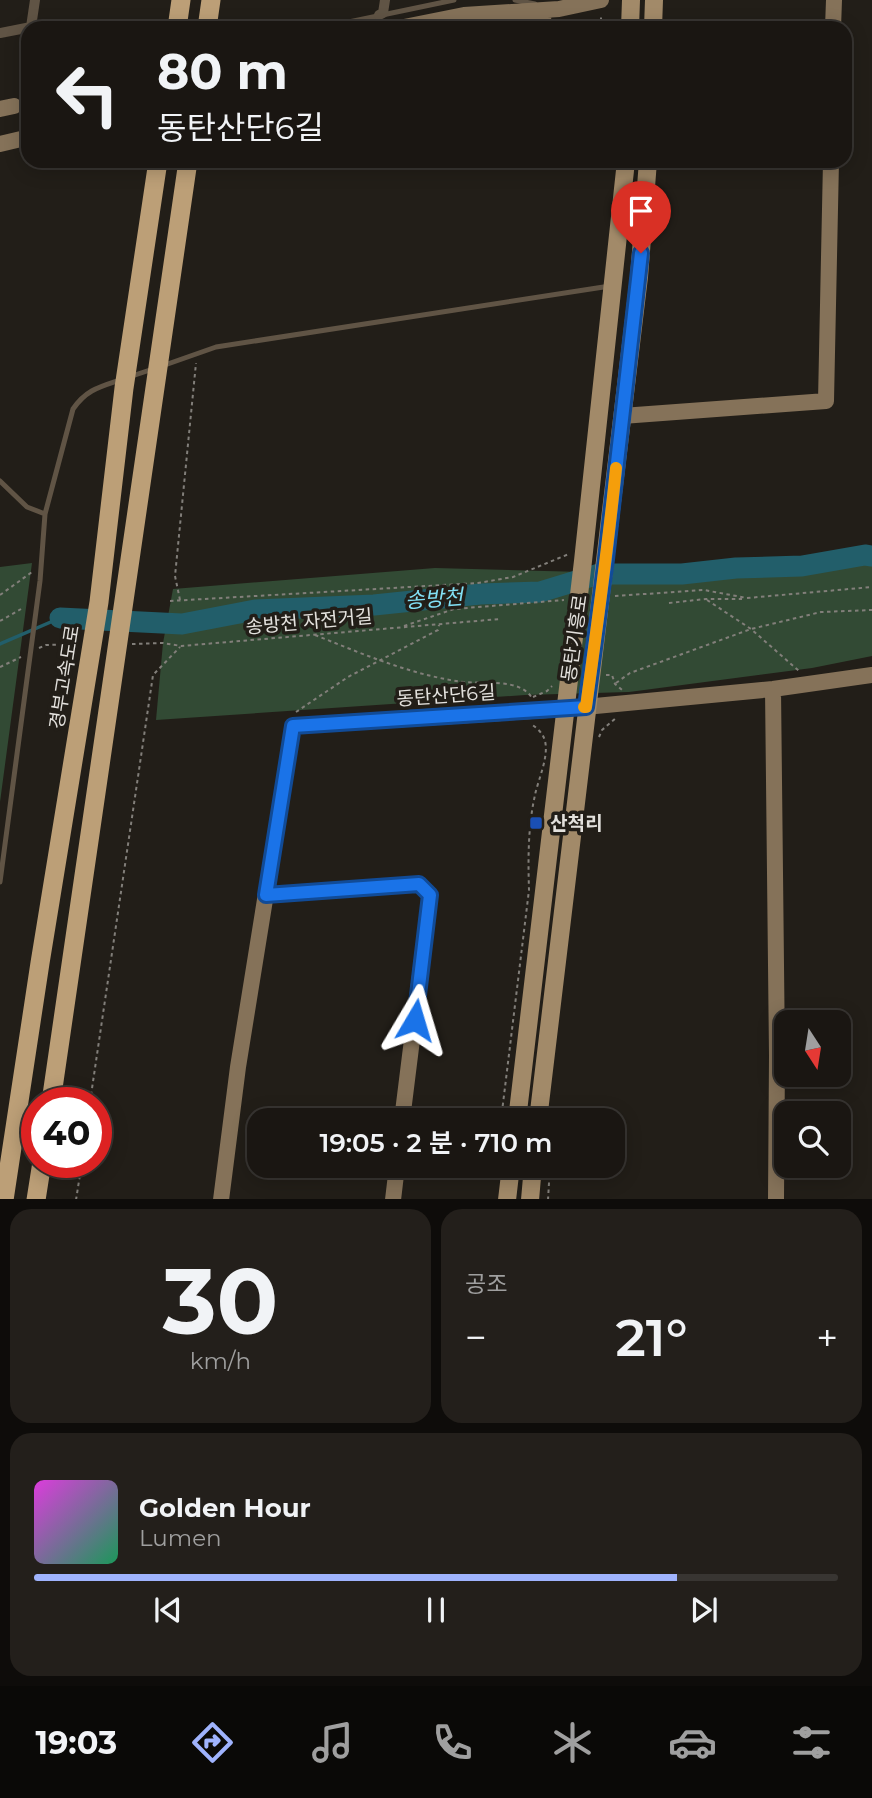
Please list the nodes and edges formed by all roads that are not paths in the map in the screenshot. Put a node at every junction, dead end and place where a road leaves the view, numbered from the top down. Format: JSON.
{"nodes":[{"id":1,"x":35,"y":0,"type":"edge"},
{"id":2,"x":181,"y":0,"type":"edge"},
{"id":3,"x":211,"y":0,"type":"edge"},
{"id":4,"x":385,"y":0,"type":"edge"},
{"id":5,"x":454,"y":0,"type":"edge"},
{"id":6,"x":515,"y":0,"type":"edge"},
{"id":7,"x":601,"y":0,"type":"edge"},
{"id":8,"x":631,"y":0,"type":"edge"},
{"id":9,"x":654,"y":0,"type":"edge"},
{"id":10,"x":834,"y":0,"type":"edge"},
{"id":11,"x":559,"y":9,"type":"junction"},
{"id":12,"x":379,"y":15,"type":"junction"},
{"id":13,"x":32,"y":21,"type":"edge"},
{"id":14,"x":178,"y":21,"type":"edge"},
{"id":15,"x":208,"y":21,"type":"edge"},
{"id":16,"x":352,"y":21,"type":"edge"},
{"id":17,"x":434,"y":21,"type":"edge"},
{"id":18,"x":527,"y":21,"type":"edge"},
{"id":19,"x":541,"y":21,"type":"edge"},
{"id":20,"x":630,"y":21,"type":"edge"},
{"id":21,"x":653,"y":21,"type":"edge"},
{"id":22,"x":833,"y":21,"type":"edge"},
{"id":23,"x":21,"y":29,"type":"edge"},
{"id":24,"x":0,"y":33,"type":"edge"},
{"id":25,"x":21,"y":139,"type":"dead end"},
{"id":26,"x":0,"y":144,"type":"edge"},
{"id":27,"x":157,"y":168,"type":"edge"},
{"id":28,"x":187,"y":168,"type":"edge"},
{"id":29,"x":625,"y":168,"type":"edge"},
{"id":30,"x":647,"y":168,"type":"edge"},
{"id":31,"x":831,"y":168,"type":"edge"},
{"id":32,"x":614,"y":286,"type":"junction"},
{"id":33,"x":622,"y":416,"type":"junction"},
{"id":34,"x":0,"y":481,"type":"edge"},
{"id":35,"x":45,"y":514,"type":"junction"},
{"id":36,"x":872,"y":675,"type":"edge"},
{"id":37,"x":772,"y":689,"type":"junction"},
{"id":38,"x":586,"y":707,"type":"junction"},
{"id":39,"x":564,"y":709,"type":"junction"},
{"id":40,"x":0,"y":882,"type":"edge"},
{"id":41,"x":266,"y":895,"type":"junction"},
{"id":42,"x":53,"y":1087,"type":"edge"},
{"id":43,"x":403,"y":1108,"type":"edge"},
{"id":44,"x":518,"y":1108,"type":"edge"},
{"id":45,"x":539,"y":1108,"type":"edge"},
{"id":46,"x":39,"y":1178,"type":"edge"},
{"id":47,"x":396,"y":1178,"type":"edge"},
{"id":48,"x":510,"y":1178,"type":"edge"},
{"id":49,"x":532,"y":1178,"type":"edge"},
{"id":50,"x":4,"y":1199,"type":"edge"},
{"id":51,"x":36,"y":1199,"type":"edge"},
{"id":52,"x":221,"y":1199,"type":"edge"},
{"id":53,"x":393,"y":1199,"type":"edge"},
{"id":54,"x":507,"y":1199,"type":"edge"},
{"id":55,"x":530,"y":1199,"type":"edge"},
{"id":56,"x":776,"y":1199,"type":"edge"}],
"edges":[{"from":1,"to":13,"type":"street"},
{"from":2,"to":14,"type":"highway"},
{"from":3,"to":15,"type":"highway"},
{"from":4,"to":12,"type":"street"},
{"from":5,"to":12,"type":"lane"},
{"from":6,"to":11,"type":"lane"},
{"from":7,"to":11,"type":"street"},
{"from":8,"to":20,"type":"main road"},
{"from":9,"to":21,"type":"main road"},
{"from":10,"to":22,"type":"street"},
{"from":11,"to":17,"type":"street"},
{"from":11,"to":18,"type":"street"},
{"from":11,"to":19,"type":"lane"},
{"from":12,"to":16,"type":"lane"},
{"from":23,"to":24,"type":"street"},
{"from":25,"to":26,"type":"street"},
{"from":27,"to":50,"type":"highway","name":"경부고속도로"},
{"from":28,"to":42,"type":"highway"},
{"from":29,"to":32,"type":"main road","name":"동탄기흥로"},
{"from":30,"to":33,"type":"main road","name":"동탄기흥로"},
{"from":31,"to":33,"type":"street"},
{"from":32,"to":35,"type":"lane"},
{"from":32,"to":39,"type":"main road","name":"동탄기흥로"},
{"from":33,"to":38,"type":"main road","name":"동탄기흥로"},
{"from":34,"to":35,"type":"lane"},
{"from":35,"to":40,"type":"lane"},
{"from":36,"to":37,"type":"street","name":"동탄산단6길"},
{"from":37,"to":38,"type":"street","name":"동탄산단6길"},
{"from":37,"to":56,"type":"street"},
{"from":38,"to":39,"type":"street","name":"동탄산단6길"},
{"from":38,"to":45,"type":"main road","name":"동탄기흥로"},
{"from":39,"to":41,"type":"street","name":"동탄산단6길"},
{"from":39,"to":44,"type":"main road","name":"동탄기흥로"},
{"from":41,"to":43,"type":"street"},
{"from":41,"to":52,"type":"street","name":"동탄산단6길"},
{"from":46,"to":51,"type":"highway"},
{"from":47,"to":53,"type":"street"},
{"from":48,"to":54,"type":"main road"},
{"from":49,"to":55,"type":"main road"}]}
